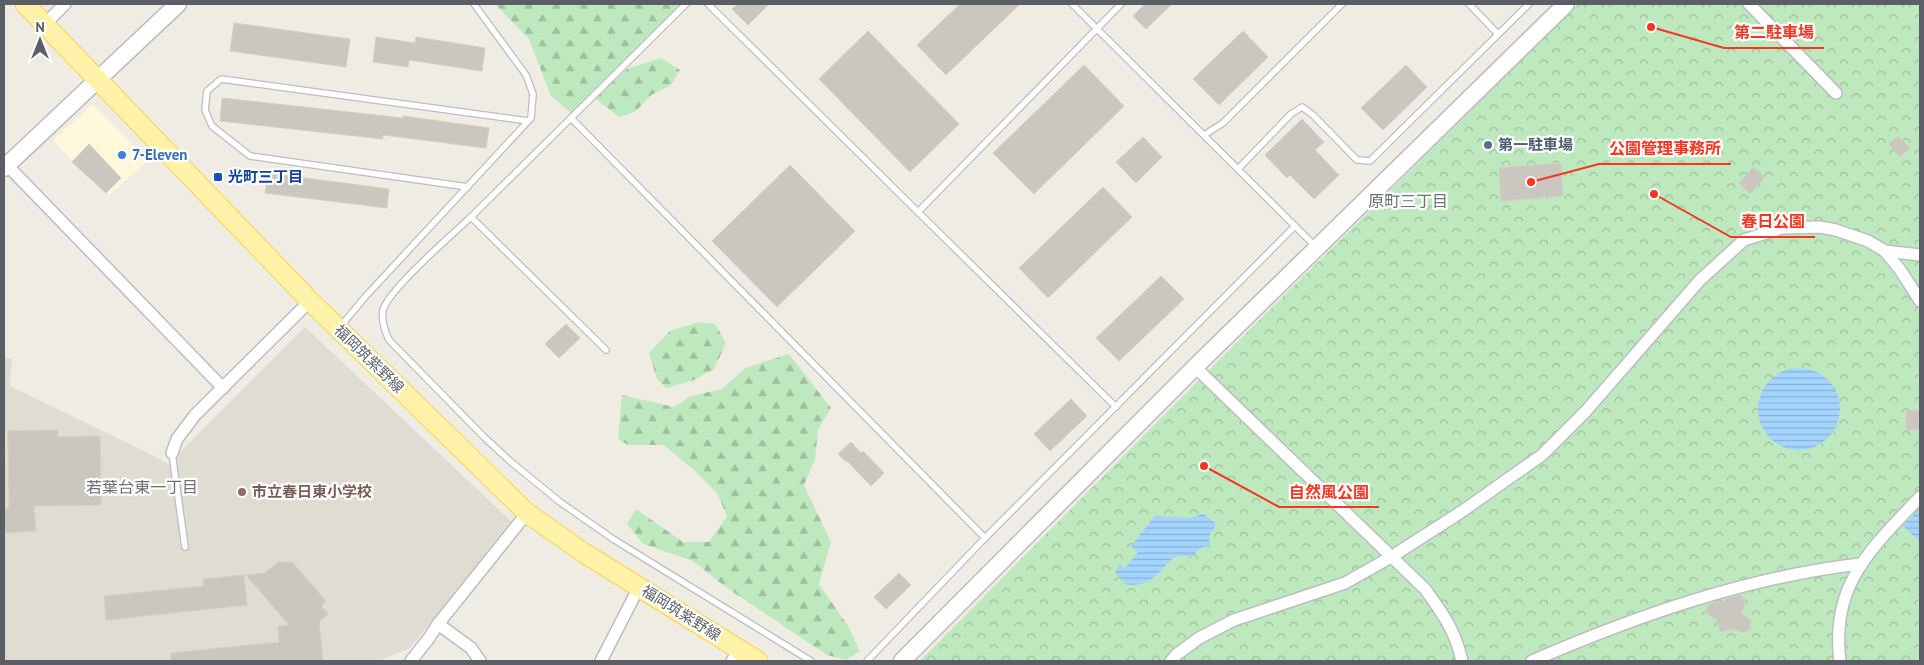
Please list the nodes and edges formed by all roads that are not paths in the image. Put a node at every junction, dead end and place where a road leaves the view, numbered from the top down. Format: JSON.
{"nodes":[{"id":1,"x":24,"y":4,"type":"edge"},
{"id":2,"x":65,"y":4,"type":"edge"},
{"id":3,"x":178,"y":4,"type":"edge"},
{"id":4,"x":474,"y":4,"type":"edge"},
{"id":5,"x":686,"y":4,"type":"edge"},
{"id":6,"x":708,"y":4,"type":"edge"},
{"id":7,"x":1072,"y":4,"type":"edge"},
{"id":8,"x":1121,"y":4,"type":"edge"},
{"id":9,"x":1342,"y":4,"type":"edge"},
{"id":10,"x":1469,"y":4,"type":"edge"},
{"id":11,"x":1529,"y":4,"type":"edge"},
{"id":12,"x":1566,"y":4,"type":"edge"},
{"id":13,"x":1749,"y":4,"type":"edge"},
{"id":14,"x":45,"y":24,"type":"junction"},
{"id":15,"x":1097,"y":28,"type":"junction"},
{"id":16,"x":1498,"y":34,"type":"junction"},
{"id":17,"x":99,"y":80,"type":"junction"},
{"id":18,"x":1836,"y":93,"type":"dead end"},
{"id":19,"x":571,"y":118,"type":"junction"},
{"id":20,"x":528,"y":122,"type":"junction"},
{"id":21,"x":1204,"y":136,"type":"junction"},
{"id":22,"x":5,"y":165,"type":"edge"},
{"id":23,"x":1238,"y":169,"type":"junction"},
{"id":24,"x":468,"y":187,"type":"junction"},
{"id":25,"x":918,"y":212,"type":"junction"},
{"id":26,"x":471,"y":217,"type":"junction"},
{"id":27,"x":1295,"y":226,"type":"junction"},
{"id":28,"x":1317,"y":248,"type":"junction"},
{"id":29,"x":1885,"y":251,"type":"junction"},
{"id":30,"x":1920,"y":255,"type":"edge"},
{"id":31,"x":310,"y":301,"type":"junction"},
{"id":32,"x":1920,"y":301,"type":"edge"},
{"id":33,"x":339,"y":329,"type":"junction"},
{"id":34,"x":606,"y":350,"type":"dead end"},
{"id":35,"x":1195,"y":367,"type":"junction"},
{"id":36,"x":223,"y":388,"type":"junction"},
{"id":37,"x":1116,"y":407,"type":"junction"},
{"id":38,"x":172,"y":454,"type":"joint"},
{"id":39,"x":1920,"y":497,"type":"edge"},
{"id":40,"x":526,"y":513,"type":"junction"},
{"id":41,"x":985,"y":538,"type":"junction"},
{"id":42,"x":185,"y":547,"type":"dead end"},
{"id":43,"x":1391,"y":558,"type":"junction"},
{"id":44,"x":1860,"y":564,"type":"junction"},
{"id":45,"x":639,"y":587,"type":"junction"},
{"id":46,"x":438,"y":624,"type":"junction"},
{"id":47,"x":736,"y":655,"type":"edge"},
{"id":48,"x":411,"y":661,"type":"edge"},
{"id":49,"x":480,"y":661,"type":"edge"},
{"id":50,"x":600,"y":661,"type":"edge"},
{"id":51,"x":758,"y":661,"type":"edge"},
{"id":52,"x":811,"y":661,"type":"edge"},
{"id":53,"x":867,"y":661,"type":"edge"},
{"id":54,"x":902,"y":661,"type":"edge"},
{"id":55,"x":1170,"y":661,"type":"edge"},
{"id":56,"x":1462,"y":661,"type":"edge"},
{"id":57,"x":1532,"y":661,"type":"edge"},
{"id":58,"x":1840,"y":661,"type":"edge"}],
"edges":[{"from":1,"to":14,"type":"main road","name":"福岡筑紫野線"},
{"from":2,"to":14,"type":"street"},
{"from":3,"to":17,"type":"street"},
{"from":4,"to":20,"type":"lane"},
{"from":5,"to":19,"type":"lane"},
{"from":6,"to":25,"type":"lane"},
{"from":7,"to":15,"type":"lane"},
{"from":8,"to":15,"type":"lane"},
{"from":9,"to":21,"type":"lane"},
{"from":10,"to":16,"type":"lane"},
{"from":11,"to":16,"type":"lane"},
{"from":12,"to":28,"type":"street"},
{"from":13,"to":18,"type":"street"},
{"from":14,"to":17,"type":"main road","name":"福岡筑紫野線"},
{"from":15,"to":21,"type":"lane"},
{"from":15,"to":25,"type":"lane"},
{"from":16,"to":23,"type":"lane"},
{"from":17,"to":22,"type":"street"},
{"from":17,"to":31,"type":"main road","name":"福岡筑紫野線"},
{"from":19,"to":26,"type":"lane"},
{"from":19,"to":41,"type":"lane"},
{"from":20,"to":24,"type":"lane"},
{"from":20,"to":24,"type":"lane"},
{"from":21,"to":23,"type":"lane"},
{"from":22,"to":36,"type":"street"},
{"from":23,"to":27,"type":"lane"},
{"from":24,"to":33,"type":"lane"},
{"from":25,"to":37,"type":"lane"},
{"from":26,"to":34,"type":"lane"},
{"from":26,"to":52,"type":"lane"},
{"from":27,"to":28,"type":"lane"},
{"from":27,"to":37,"type":"lane"},
{"from":28,"to":35,"type":"street"},
{"from":29,"to":30,"type":"street"},
{"from":29,"to":32,"type":"street"},
{"from":29,"to":43,"type":"street"},
{"from":31,"to":33,"type":"main road","name":"福岡筑紫野線"},
{"from":31,"to":36,"type":"street"},
{"from":33,"to":40,"type":"main road","name":"福岡筑紫野線"},
{"from":35,"to":43,"type":"street"},
{"from":35,"to":54,"type":"street"},
{"from":36,"to":38,"type":"street"},
{"from":37,"to":41,"type":"lane"},
{"from":38,"to":42,"type":"lane"},
{"from":39,"to":44,"type":"street"},
{"from":40,"to":45,"type":"main road","name":"福岡筑紫野線"},
{"from":40,"to":46,"type":"street"},
{"from":41,"to":53,"type":"lane"},
{"from":43,"to":55,"type":"street"},
{"from":43,"to":56,"type":"street"},
{"from":44,"to":57,"type":"street"},
{"from":44,"to":58,"type":"street"},
{"from":45,"to":47,"type":"main road","name":"福岡筑紫野線"},
{"from":45,"to":50,"type":"street"},
{"from":46,"to":48,"type":"street"},
{"from":46,"to":49,"type":"street"},
{"from":47,"to":51,"type":"main road","name":"福岡筑紫野線"}]}
